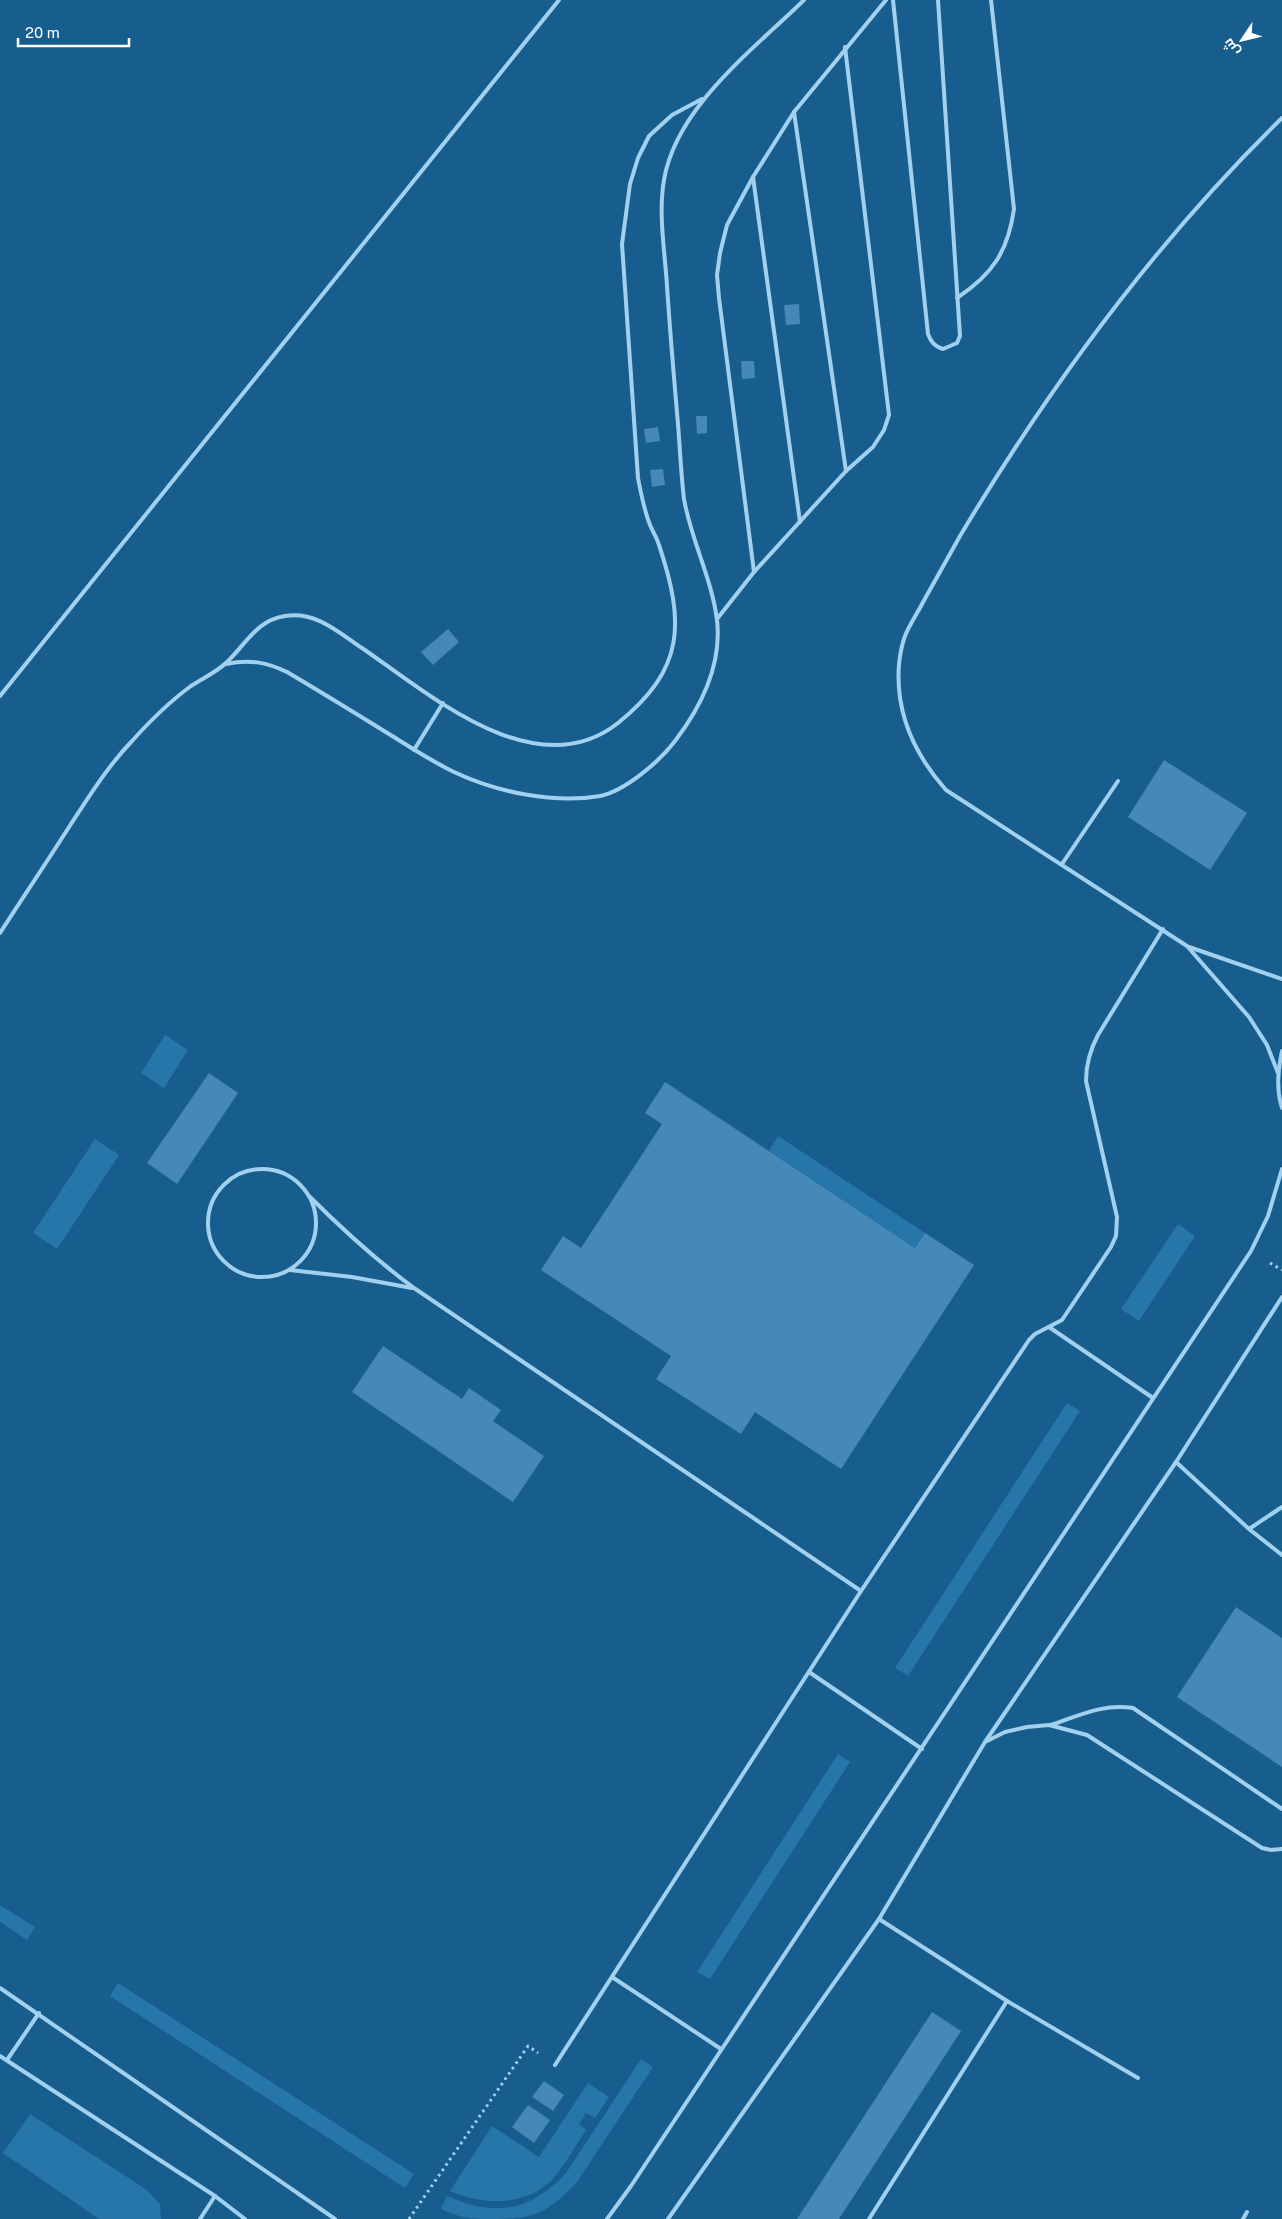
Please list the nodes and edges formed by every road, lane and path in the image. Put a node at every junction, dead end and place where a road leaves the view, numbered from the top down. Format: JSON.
{"nodes":[{"id":1,"x":559,"y":0,"type":"edge"},
{"id":2,"x":804,"y":0,"type":"edge"},
{"id":3,"x":886,"y":0,"type":"edge"},
{"id":4,"x":893,"y":0,"type":"edge"},
{"id":5,"x":938,"y":0,"type":"edge"},
{"id":6,"x":991,"y":0,"type":"edge"},
{"id":7,"x":845,"y":47,"type":"junction"},
{"id":8,"x":702,"y":99,"type":"junction"},
{"id":9,"x":794,"y":112,"type":"junction"},
{"id":10,"x":1282,"y":118,"type":"edge"},
{"id":11,"x":753,"y":177,"type":"junction"},
{"id":12,"x":957,"y":298,"type":"junction"},
{"id":13,"x":846,"y":471,"type":"junction"},
{"id":14,"x":800,"y":522,"type":"junction"},
{"id":15,"x":754,"y":572,"type":"junction"},
{"id":16,"x":717,"y":620,"type":"junction"},
{"id":17,"x":226,"y":664,"type":"junction"},
{"id":18,"x":0,"y":696,"type":"edge"},
{"id":19,"x":443,"y":703,"type":"junction"},
{"id":20,"x":414,"y":750,"type":"junction"},
{"id":21,"x":1118,"y":781,"type":"dead end"},
{"id":22,"x":1062,"y":864,"type":"junction"},
{"id":23,"x":1163,"y":929,"type":"junction"},
{"id":24,"x":0,"y":933,"type":"edge"},
{"id":25,"x":1187,"y":946,"type":"junction"},
{"id":26,"x":1282,"y":979,"type":"edge"},
{"id":27,"x":1282,"y":1052,"type":"edge"},
{"id":28,"x":1278,"y":1074,"type":"junction"},
{"id":29,"x":1282,"y":1108,"type":"edge"},
{"id":30,"x":1282,"y":1169,"type":"edge"},
{"id":31,"x":309,"y":1196,"type":"junction"},
{"id":32,"x":290,"y":1270,"type":"junction"},
{"id":33,"x":414,"y":1288,"type":"junction"},
{"id":34,"x":1282,"y":1297,"type":"edge"},
{"id":35,"x":1049,"y":1328,"type":"junction"},
{"id":36,"x":1153,"y":1398,"type":"junction"},
{"id":37,"x":1176,"y":1462,"type":"junction"},
{"id":38,"x":1282,"y":1507,"type":"edge"},
{"id":39,"x":1249,"y":1529,"type":"junction"},
{"id":40,"x":1282,"y":1554,"type":"edge"},
{"id":41,"x":861,"y":1591,"type":"junction"},
{"id":42,"x":809,"y":1672,"type":"junction"},
{"id":43,"x":1049,"y":1725,"type":"junction"},
{"id":44,"x":985,"y":1742,"type":"junction"},
{"id":45,"x":922,"y":1749,"type":"junction"},
{"id":46,"x":1282,"y":1809,"type":"edge"},
{"id":47,"x":1282,"y":1849,"type":"edge"},
{"id":48,"x":879,"y":1918,"type":"junction"},
{"id":49,"x":612,"y":1977,"type":"junction"},
{"id":50,"x":0,"y":1988,"type":"edge"},
{"id":51,"x":1007,"y":2001,"type":"junction"},
{"id":52,"x":39,"y":2013,"type":"junction"},
{"id":53,"x":721,"y":2049,"type":"junction"},
{"id":54,"x":0,"y":2056,"type":"edge"},
{"id":55,"x":7,"y":2060,"type":"junction"},
{"id":56,"x":555,"y":2065,"type":"joint"},
{"id":57,"x":1138,"y":2078,"type":"dead end"},
{"id":58,"x":215,"y":2196,"type":"junction"},
{"id":59,"x":1247,"y":2212,"type":"dead end"},
{"id":60,"x":200,"y":2219,"type":"edge"},
{"id":61,"x":246,"y":2219,"type":"edge"},
{"id":62,"x":335,"y":2219,"type":"edge"},
{"id":63,"x":409,"y":2219,"type":"edge"},
{"id":64,"x":607,"y":2219,"type":"edge"},
{"id":65,"x":668,"y":2219,"type":"edge"},
{"id":66,"x":869,"y":2219,"type":"edge"},
{"id":67,"x":1243,"y":2219,"type":"edge"}],
"edges":[{"from":1,"to":18,"type":"lane"},
{"from":2,"to":8,"type":"lane"},
{"from":3,"to":7,"type":"lane"},
{"from":4,"to":12,"type":"lane"},
{"from":5,"to":12,"type":"lane"},
{"from":6,"to":12,"type":"lane"},
{"from":7,"to":9,"type":"lane"},
{"from":7,"to":13,"type":"lane"},
{"from":8,"to":16,"type":"lane"},
{"from":8,"to":19,"type":"lane"},
{"from":9,"to":11,"type":"lane"},
{"from":9,"to":13,"type":"lane"},
{"from":10,"to":22,"type":"lane"},
{"from":11,"to":14,"type":"lane"},
{"from":11,"to":15,"type":"lane"},
{"from":13,"to":14,"type":"lane"},
{"from":14,"to":15,"type":"lane"},
{"from":15,"to":16,"type":"lane"},
{"from":16,"to":20,"type":"lane"},
{"from":17,"to":19,"type":"lane"},
{"from":17,"to":20,"type":"lane"},
{"from":17,"to":24,"type":"lane"},
{"from":19,"to":20,"type":"lane"},
{"from":21,"to":22,"type":"lane"},
{"from":22,"to":23,"type":"lane"},
{"from":23,"to":25,"type":"lane"},
{"from":23,"to":35,"type":"lane"},
{"from":25,"to":26,"type":"lane"},
{"from":25,"to":28,"type":"lane"},
{"from":27,"to":28,"type":"lane"},
{"from":28,"to":29,"type":"lane"},
{"from":30,"to":36,"type":"lane"},
{"from":31,"to":32,"type":"lane"},
{"from":31,"to":32,"type":"lane"},
{"from":31,"to":33,"type":"lane"},
{"from":32,"to":33,"type":"lane"},
{"from":33,"to":41,"type":"lane"},
{"from":34,"to":37,"type":"lane"},
{"from":35,"to":36,"type":"lane"},
{"from":35,"to":41,"type":"lane"},
{"from":36,"to":45,"type":"lane"},
{"from":37,"to":39,"type":"lane"},
{"from":37,"to":44,"type":"lane"},
{"from":38,"to":39,"type":"lane"},
{"from":39,"to":40,"type":"lane"},
{"from":41,"to":42,"type":"lane"},
{"from":42,"to":45,"type":"lane"},
{"from":42,"to":49,"type":"lane"},
{"from":43,"to":44,"type":"lane"},
{"from":43,"to":46,"type":"lane"},
{"from":43,"to":47,"type":"lane"},
{"from":44,"to":48,"type":"lane"},
{"from":45,"to":53,"type":"lane"},
{"from":48,"to":51,"type":"lane"},
{"from":48,"to":65,"type":"lane"},
{"from":49,"to":53,"type":"lane"},
{"from":49,"to":56,"type":"lane"},
{"from":50,"to":52,"type":"lane"},
{"from":51,"to":57,"type":"lane"},
{"from":51,"to":66,"type":"lane"},
{"from":52,"to":55,"type":"lane"},
{"from":52,"to":62,"type":"lane"},
{"from":53,"to":64,"type":"lane"},
{"from":54,"to":55,"type":"lane"},
{"from":55,"to":58,"type":"lane"},
{"from":56,"to":63,"type":"path"},
{"from":58,"to":60,"type":"lane"},
{"from":58,"to":61,"type":"lane"},
{"from":59,"to":67,"type":"lane"}]}
